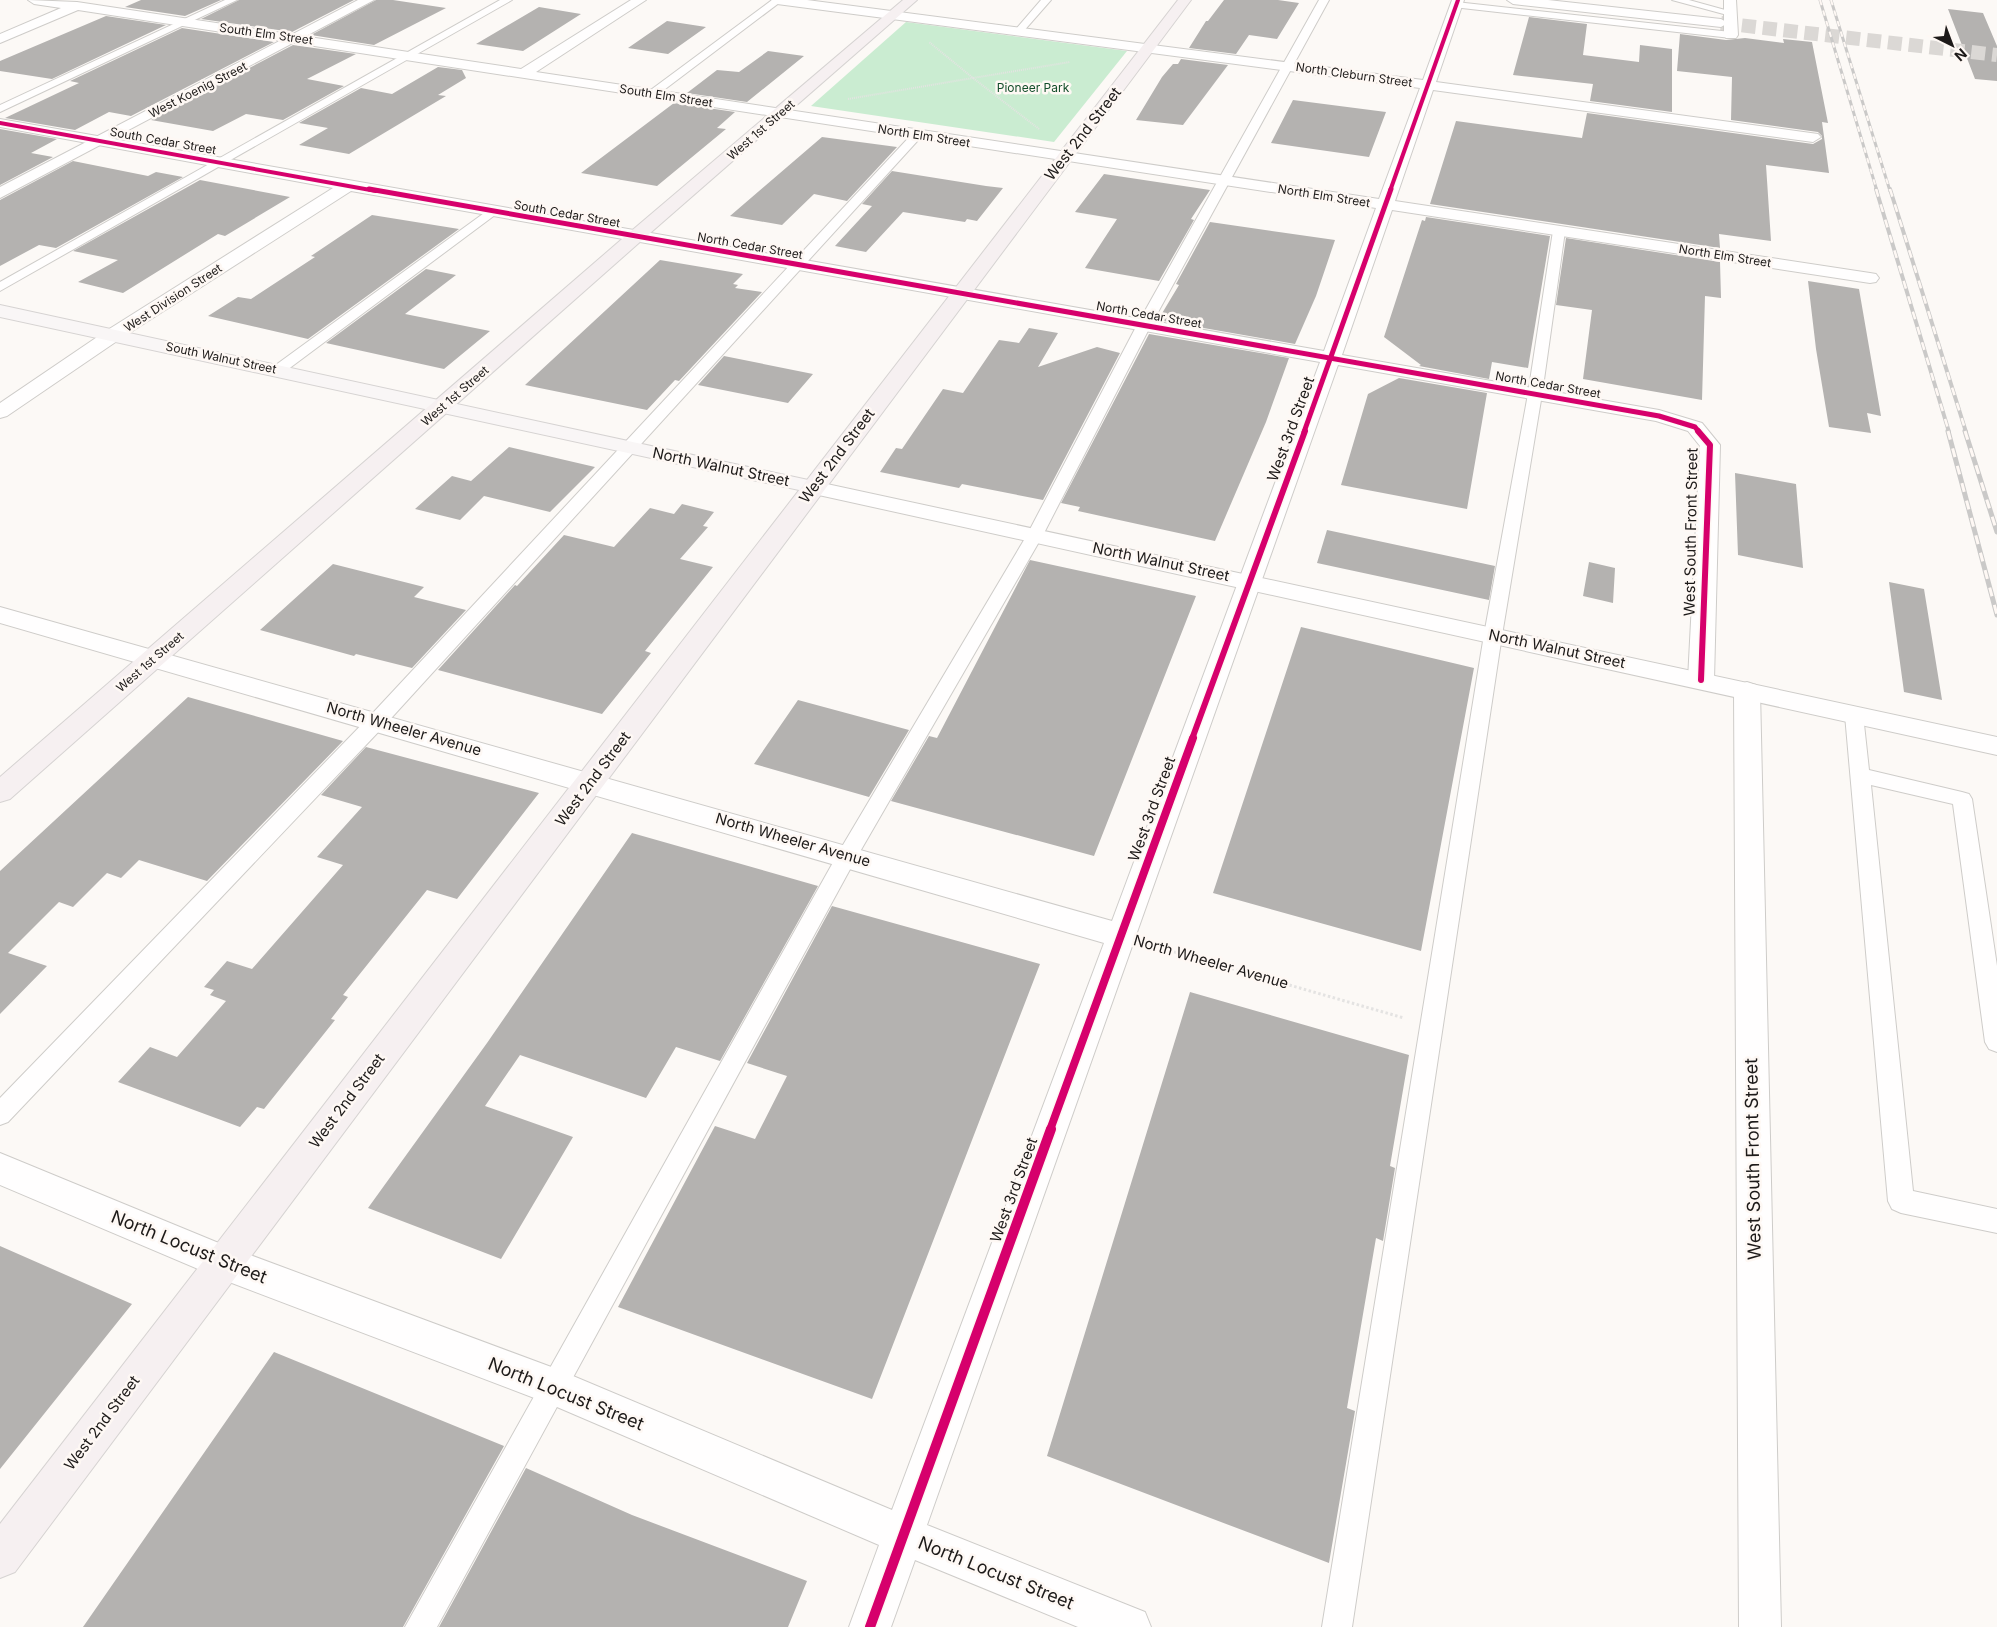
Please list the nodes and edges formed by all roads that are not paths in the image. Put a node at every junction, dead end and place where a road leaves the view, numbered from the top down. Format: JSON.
{"nodes":[{"id":1,"x":34,"y":0,"type":"edge"},
{"id":2,"x":92,"y":0,"type":"edge"},
{"id":3,"x":232,"y":0,"type":"edge"},
{"id":4,"x":368,"y":0,"type":"edge"},
{"id":5,"x":506,"y":0,"type":"edge"},
{"id":6,"x":640,"y":0,"type":"edge"},
{"id":7,"x":778,"y":0,"type":"edge"},
{"id":8,"x":911,"y":0,"type":"edge"},
{"id":9,"x":1046,"y":0,"type":"edge"},
{"id":10,"x":1185,"y":0,"type":"edge"},
{"id":11,"x":1324,"y":0,"type":"edge"},
{"id":12,"x":1513,"y":0,"type":"edge"},
{"id":13,"x":1677,"y":0,"type":"edge"},
{"id":14,"x":1457,"y":2,"type":"edge"},
{"id":15,"x":77,"y":6,"type":"junction"},
{"id":16,"x":1731,"y":7,"type":"edge"},
{"id":17,"x":894,"y":14,"type":"junction"},
{"id":18,"x":184,"y":22,"type":"junction"},
{"id":19,"x":1721,"y":23,"type":"tunnel mouth"},
{"id":20,"x":1019,"y":30,"type":"junction"},
{"id":21,"x":1731,"y":35,"type":"joint"},
{"id":22,"x":0,"y":39,"type":"edge"},
{"id":23,"x":296,"y":39,"type":"junction"},
{"id":24,"x":1150,"y":47,"type":"junction"},
{"id":25,"x":410,"y":56,"type":"junction"},
{"id":26,"x":1287,"y":66,"type":"junction"},
{"id":27,"x":523,"y":74,"type":"junction"},
{"id":28,"x":1428,"y":85,"type":"junction"},
{"id":29,"x":652,"y":94,"type":"junction"},
{"id":30,"x":0,"y":109,"type":"edge"},
{"id":31,"x":779,"y":114,"type":"junction"},
{"id":32,"x":0,"y":124,"type":"edge"},
{"id":33,"x":918,"y":135,"type":"junction"},
{"id":34,"x":1813,"y":137,"type":"dead end"},
{"id":35,"x":98,"y":141,"type":"junction"},
{"id":36,"x":1064,"y":157,"type":"junction"},
{"id":37,"x":220,"y":163,"type":"junction"},
{"id":38,"x":1223,"y":181,"type":"junction"},
{"id":39,"x":347,"y":186,"type":"junction"},
{"id":40,"x":0,"y":193,"type":"edge"},
{"id":41,"x":1384,"y":205,"type":"junction"},
{"id":42,"x":491,"y":212,"type":"junction"},
{"id":43,"x":1559,"y":231,"type":"junction"},
{"id":44,"x":636,"y":237,"type":"junction"},
{"id":45,"x":798,"y":265,"type":"junction"},
{"id":46,"x":1870,"y":278,"type":"dead end"},
{"id":47,"x":0,"y":287,"type":"edge"},
{"id":48,"x":961,"y":293,"type":"junction"},
{"id":49,"x":0,"y":311,"type":"edge"},
{"id":50,"x":1144,"y":326,"type":"junction"},
{"id":51,"x":113,"y":336,"type":"junction"},
{"id":52,"x":1331,"y":358,"type":"junction"},
{"id":53,"x":278,"y":370,"type":"junction"},
{"id":54,"x":1535,"y":394,"type":"junction"},
{"id":55,"x":442,"y":407,"type":"junction"},
{"id":56,"x":0,"y":412,"type":"edge"},
{"id":57,"x":1659,"y":416,"type":"joint"},
{"id":58,"x":631,"y":447,"type":"junction"},
{"id":59,"x":813,"y":486,"type":"junction"},
{"id":60,"x":1035,"y":535,"type":"junction"},
{"id":61,"x":1250,"y":582,"type":"junction"},
{"id":62,"x":0,"y":615,"type":"edge"},
{"id":63,"x":1493,"y":635,"type":"junction"},
{"id":64,"x":154,"y":659,"type":"junction"},
{"id":65,"x":1701,"y":680,"type":"junction"},
{"id":66,"x":1747,"y":692,"type":"junction"},
{"id":67,"x":1854,"y":715,"type":"junction"},
{"id":68,"x":377,"y":722,"type":"junction"},
{"id":69,"x":1997,"y":746,"type":"edge"},
{"id":70,"x":1860,"y":775,"type":"junction"},
{"id":71,"x":590,"y":782,"type":"junction"},
{"id":72,"x":0,"y":792,"type":"edge"},
{"id":73,"x":847,"y":856,"type":"junction"},
{"id":74,"x":1121,"y":936,"type":"junction"},
{"id":75,"x":1997,"y":1042,"type":"edge"},
{"id":76,"x":0,"y":1114,"type":"edge"},
{"id":77,"x":0,"y":1169,"type":"edge"},
{"id":78,"x":1997,"y":1221,"type":"edge"},
{"id":79,"x":224,"y":1262,"type":"junction"},
{"id":80,"x":554,"y":1388,"type":"junction"},
{"id":81,"x":903,"y":1535,"type":"junction"},
{"id":82,"x":0,"y":1557,"type":"edge"},
{"id":83,"x":420,"y":1627,"type":"edge"},
{"id":84,"x":870,"y":1627,"type":"edge"},
{"id":85,"x":1130,"y":1627,"type":"edge"},
{"id":86,"x":1337,"y":1627,"type":"edge"},
{"id":87,"x":1760,"y":1627,"type":"edge"}],
"edges":[{"from":1,"to":15,"type":"street","name":"South Elm Street"},
{"from":2,"to":15,"type":"street"},
{"from":3,"to":18,"type":"lane"},
{"from":4,"to":23,"type":"street","name":"West Koenig Street"},
{"from":5,"to":25,"type":"lane"},
{"from":6,"to":27,"type":"street"},
{"from":7,"to":17,"type":"street","name":"North Cleburn Street"},
{"from":7,"to":29,"type":"lane"},
{"from":8,"to":17,"type":"highway","name":"West 1st Street"},
{"from":9,"to":20,"type":"lane"},
{"from":10,"to":24,"type":"highway","name":"West 2nd Street"},
{"from":11,"to":26,"type":"lane"},
{"from":12,"to":19,"type":"street"},
{"from":13,"to":16,"type":"lane"},
{"from":14,"to":21,"type":"lane"},
{"from":14,"to":28,"type":"street","name":"West 3rd Street"},
{"from":15,"to":18,"type":"street","name":"South Elm Street"},
{"from":15,"to":22,"type":"street"},
{"from":16,"to":21,"type":"street"},
{"from":17,"to":20,"type":"street","name":"North Cleburn Street"},
{"from":17,"to":31,"type":"highway","name":"West 1st Street"},
{"from":18,"to":23,"type":"street","name":"South Elm Street"},
{"from":18,"to":30,"type":"lane"},
{"from":20,"to":24,"type":"street","name":"North Cleburn Street"},
{"from":23,"to":25,"type":"street","name":"South Elm Street"},
{"from":23,"to":35,"type":"street","name":"West Koenig Street"},
{"from":24,"to":26,"type":"street","name":"North Cleburn Street"},
{"from":24,"to":36,"type":"highway","name":"West 2nd Street"},
{"from":25,"to":27,"type":"street","name":"South Elm Street"},
{"from":25,"to":37,"type":"lane"},
{"from":26,"to":28,"type":"street","name":"North Cleburn Street"},
{"from":26,"to":38,"type":"lane"},
{"from":27,"to":29,"type":"street","name":"South Elm Street"},
{"from":28,"to":34,"type":"street","name":"North Cleburn Street"},
{"from":28,"to":41,"type":"street","name":"West 3rd Street"},
{"from":29,"to":31,"type":"street","name":"South Elm Street"},
{"from":31,"to":33,"type":"street","name":"North Elm Street"},
{"from":31,"to":44,"type":"highway","name":"West 1st Street"},
{"from":32,"to":35,"type":"street","name":"South Cedar Street"},
{"from":33,"to":36,"type":"street","name":"North Elm Street"},
{"from":33,"to":45,"type":"lane"},
{"from":35,"to":37,"type":"street","name":"South Cedar Street"},
{"from":35,"to":40,"type":"street","name":"West Koenig Street"},
{"from":36,"to":38,"type":"street","name":"North Elm Street"},
{"from":36,"to":48,"type":"highway","name":"West 2nd Street"},
{"from":37,"to":39,"type":"street","name":"South Cedar Street"},
{"from":37,"to":47,"type":"lane"},
{"from":38,"to":41,"type":"street","name":"North Elm Street"},
{"from":38,"to":50,"type":"lane"},
{"from":39,"to":42,"type":"street","name":"South Cedar Street"},
{"from":39,"to":51,"type":"street","name":"West Division Street"},
{"from":41,"to":43,"type":"street","name":"North Elm Street"},
{"from":41,"to":52,"type":"street","name":"West 3rd Street"},
{"from":42,"to":44,"type":"street","name":"South Cedar Street"},
{"from":42,"to":53,"type":"lane"},
{"from":43,"to":46,"type":"street","name":"North Elm Street"},
{"from":43,"to":54,"type":"lane"},
{"from":44,"to":45,"type":"street","name":"North Cedar Street"},
{"from":44,"to":55,"type":"highway","name":"West 1st Street"},
{"from":45,"to":48,"type":"street","name":"North Cedar Street"},
{"from":45,"to":58,"type":"lane"},
{"from":48,"to":50,"type":"street","name":"North Cedar Street"},
{"from":48,"to":59,"type":"highway","name":"West 2nd Street"},
{"from":49,"to":51,"type":"main road","name":"South Walnut Street"},
{"from":50,"to":52,"type":"street","name":"North Cedar Street"},
{"from":50,"to":60,"type":"lane"},
{"from":51,"to":53,"type":"main road","name":"South Walnut Street"},
{"from":51,"to":56,"type":"street","name":"West Division Street"},
{"from":52,"to":54,"type":"street","name":"North Cedar Street"},
{"from":52,"to":61,"type":"street","name":"West 3rd Street"},
{"from":53,"to":55,"type":"main road","name":"South Walnut Street"},
{"from":54,"to":57,"type":"street","name":"North Cedar Street"},
{"from":54,"to":63,"type":"lane"},
{"from":55,"to":58,"type":"main road","name":"North Walnut Street"},
{"from":55,"to":64,"type":"highway","name":"West 1st Street"},
{"from":57,"to":65,"type":"street","name":"West South Front Street"},
{"from":58,"to":59,"type":"main road","name":"North Walnut Street"},
{"from":58,"to":68,"type":"lane"},
{"from":59,"to":60,"type":"street","name":"North Walnut Street"},
{"from":59,"to":71,"type":"highway","name":"West 2nd Street"},
{"from":60,"to":61,"type":"street","name":"North Walnut Street"},
{"from":60,"to":73,"type":"lane"},
{"from":61,"to":63,"type":"street","name":"North Walnut Street"},
{"from":61,"to":74,"type":"street","name":"West 3rd Street"},
{"from":62,"to":64,"type":"street","name":"North Wheeler Avenue"},
{"from":63,"to":65,"type":"street","name":"North Walnut Street"},
{"from":63,"to":86,"type":"lane"},
{"from":64,"to":68,"type":"street","name":"North Wheeler Avenue"},
{"from":64,"to":72,"type":"highway","name":"West 1st Street"},
{"from":65,"to":66,"type":"street","name":"North Walnut Street"},
{"from":66,"to":67,"type":"street","name":"North Walnut Street"},
{"from":66,"to":87,"type":"street","name":"West South Front Street"},
{"from":67,"to":69,"type":"street","name":"North Walnut Street"},
{"from":67,"to":70,"type":"lane"},
{"from":68,"to":71,"type":"street","name":"North Wheeler Avenue"},
{"from":68,"to":76,"type":"lane"},
{"from":70,"to":75,"type":"lane"},
{"from":70,"to":78,"type":"lane"},
{"from":71,"to":73,"type":"street","name":"North Wheeler Avenue"},
{"from":71,"to":79,"type":"highway","name":"West 2nd Street"},
{"from":73,"to":74,"type":"street","name":"North Wheeler Avenue"},
{"from":73,"to":80,"type":"lane"},
{"from":74,"to":81,"type":"street","name":"West 3rd Street"},
{"from":77,"to":79,"type":"street","name":"North Locust Street"},
{"from":79,"to":80,"type":"street","name":"North Locust Street"},
{"from":79,"to":82,"type":"highway","name":"West 2nd Street"},
{"from":80,"to":81,"type":"street","name":"North Locust Street"},
{"from":80,"to":83,"type":"lane"},
{"from":81,"to":84,"type":"street","name":"West 3rd Street"},
{"from":81,"to":85,"type":"street","name":"North Locust Street"}]}
